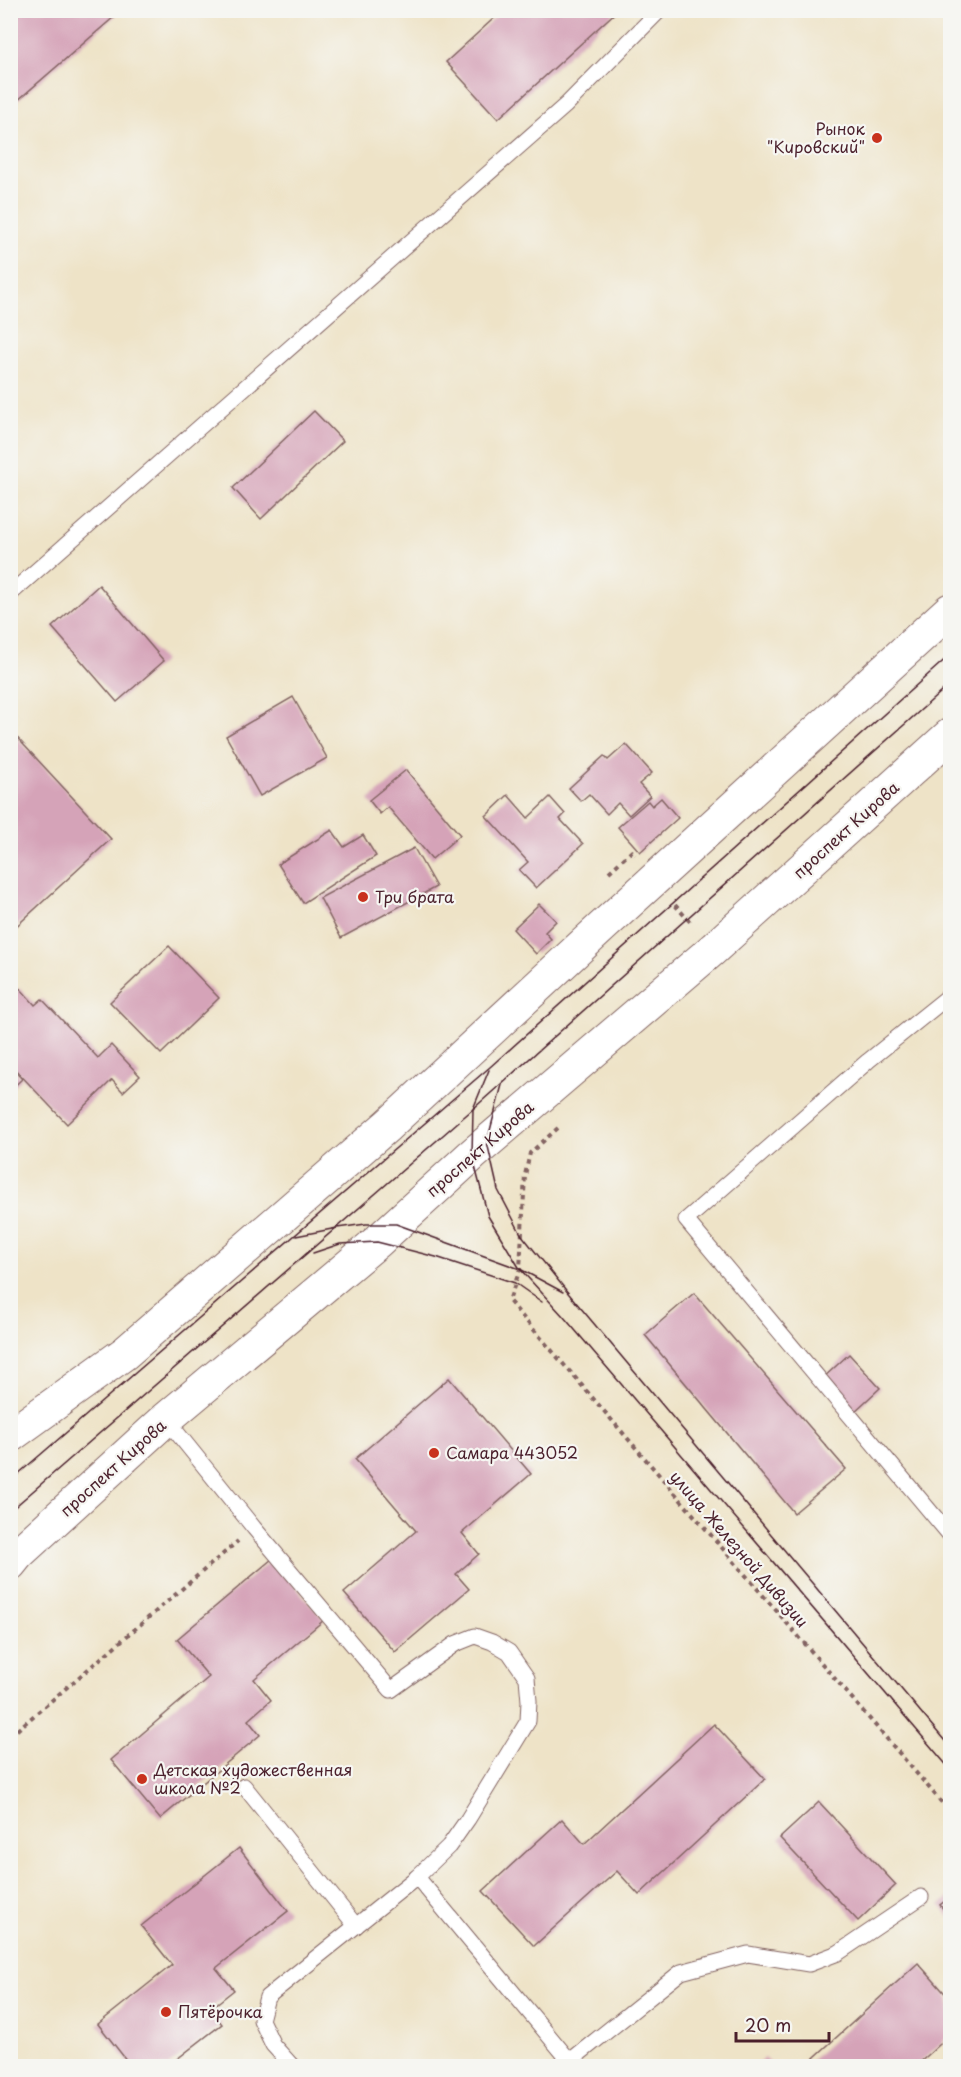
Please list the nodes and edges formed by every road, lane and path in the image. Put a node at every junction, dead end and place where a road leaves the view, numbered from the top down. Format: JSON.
{"nodes":[{"id":1,"x":660,"y":10,"type":"edge"},
{"id":2,"x":10,"y":594,"type":"edge"},
{"id":3,"x":951,"y":610,"type":"edge"},
{"id":4,"x":951,"y":735,"type":"edge"},
{"id":5,"x":609,"y":872,"type":"dead end"},
{"id":6,"x":655,"y":879,"type":"junction"},
{"id":7,"x":711,"y":951,"type":"junction"},
{"id":8,"x":951,"y":995,"type":"edge"},
{"id":9,"x":564,"y":1122,"type":"dead end"},
{"id":10,"x":166,"y":1419,"type":"junction"},
{"id":11,"x":12,"y":1432,"type":"edge"},
{"id":12,"x":254,"y":1528,"type":"junction"},
{"id":13,"x":951,"y":1535,"type":"edge"},
{"id":14,"x":10,"y":1564,"type":"edge"},
{"id":15,"x":10,"y":1736,"type":"edge"},
{"id":16,"x":244,"y":1786,"type":"dead end"},
{"id":17,"x":951,"y":1812,"type":"edge"},
{"id":18,"x":417,"y":1877,"type":"junction"},
{"id":19,"x":921,"y":1897,"type":"dead end"},
{"id":20,"x":356,"y":1926,"type":"junction"},
{"id":21,"x":572,"y":2064,"type":"edge"},
{"id":22,"x":292,"y":2067,"type":"edge"}],
"edges":[{"from":1,"to":2,"type":"lane"},
{"from":3,"to":6,"type":"main road"},
{"from":4,"to":7,"type":"main road","name":"проспект Кирова"},
{"from":5,"to":6,"type":"path"},
{"from":6,"to":7,"type":"path"},
{"from":6,"to":11,"type":"main road"},
{"from":7,"to":10,"type":"main road","name":"проспект Кирова"},
{"from":8,"to":13,"type":"lane"},
{"from":9,"to":17,"type":"path","name":"улица Железной Дивизии"},
{"from":10,"to":12,"type":"lane"},
{"from":10,"to":14,"type":"main road","name":"проспект Кирова"},
{"from":12,"to":15,"type":"path"},
{"from":12,"to":18,"type":"lane"},
{"from":16,"to":20,"type":"lane"},
{"from":18,"to":20,"type":"lane"},
{"from":18,"to":21,"type":"lane"},
{"from":19,"to":21,"type":"lane"},
{"from":20,"to":22,"type":"lane"}]}
